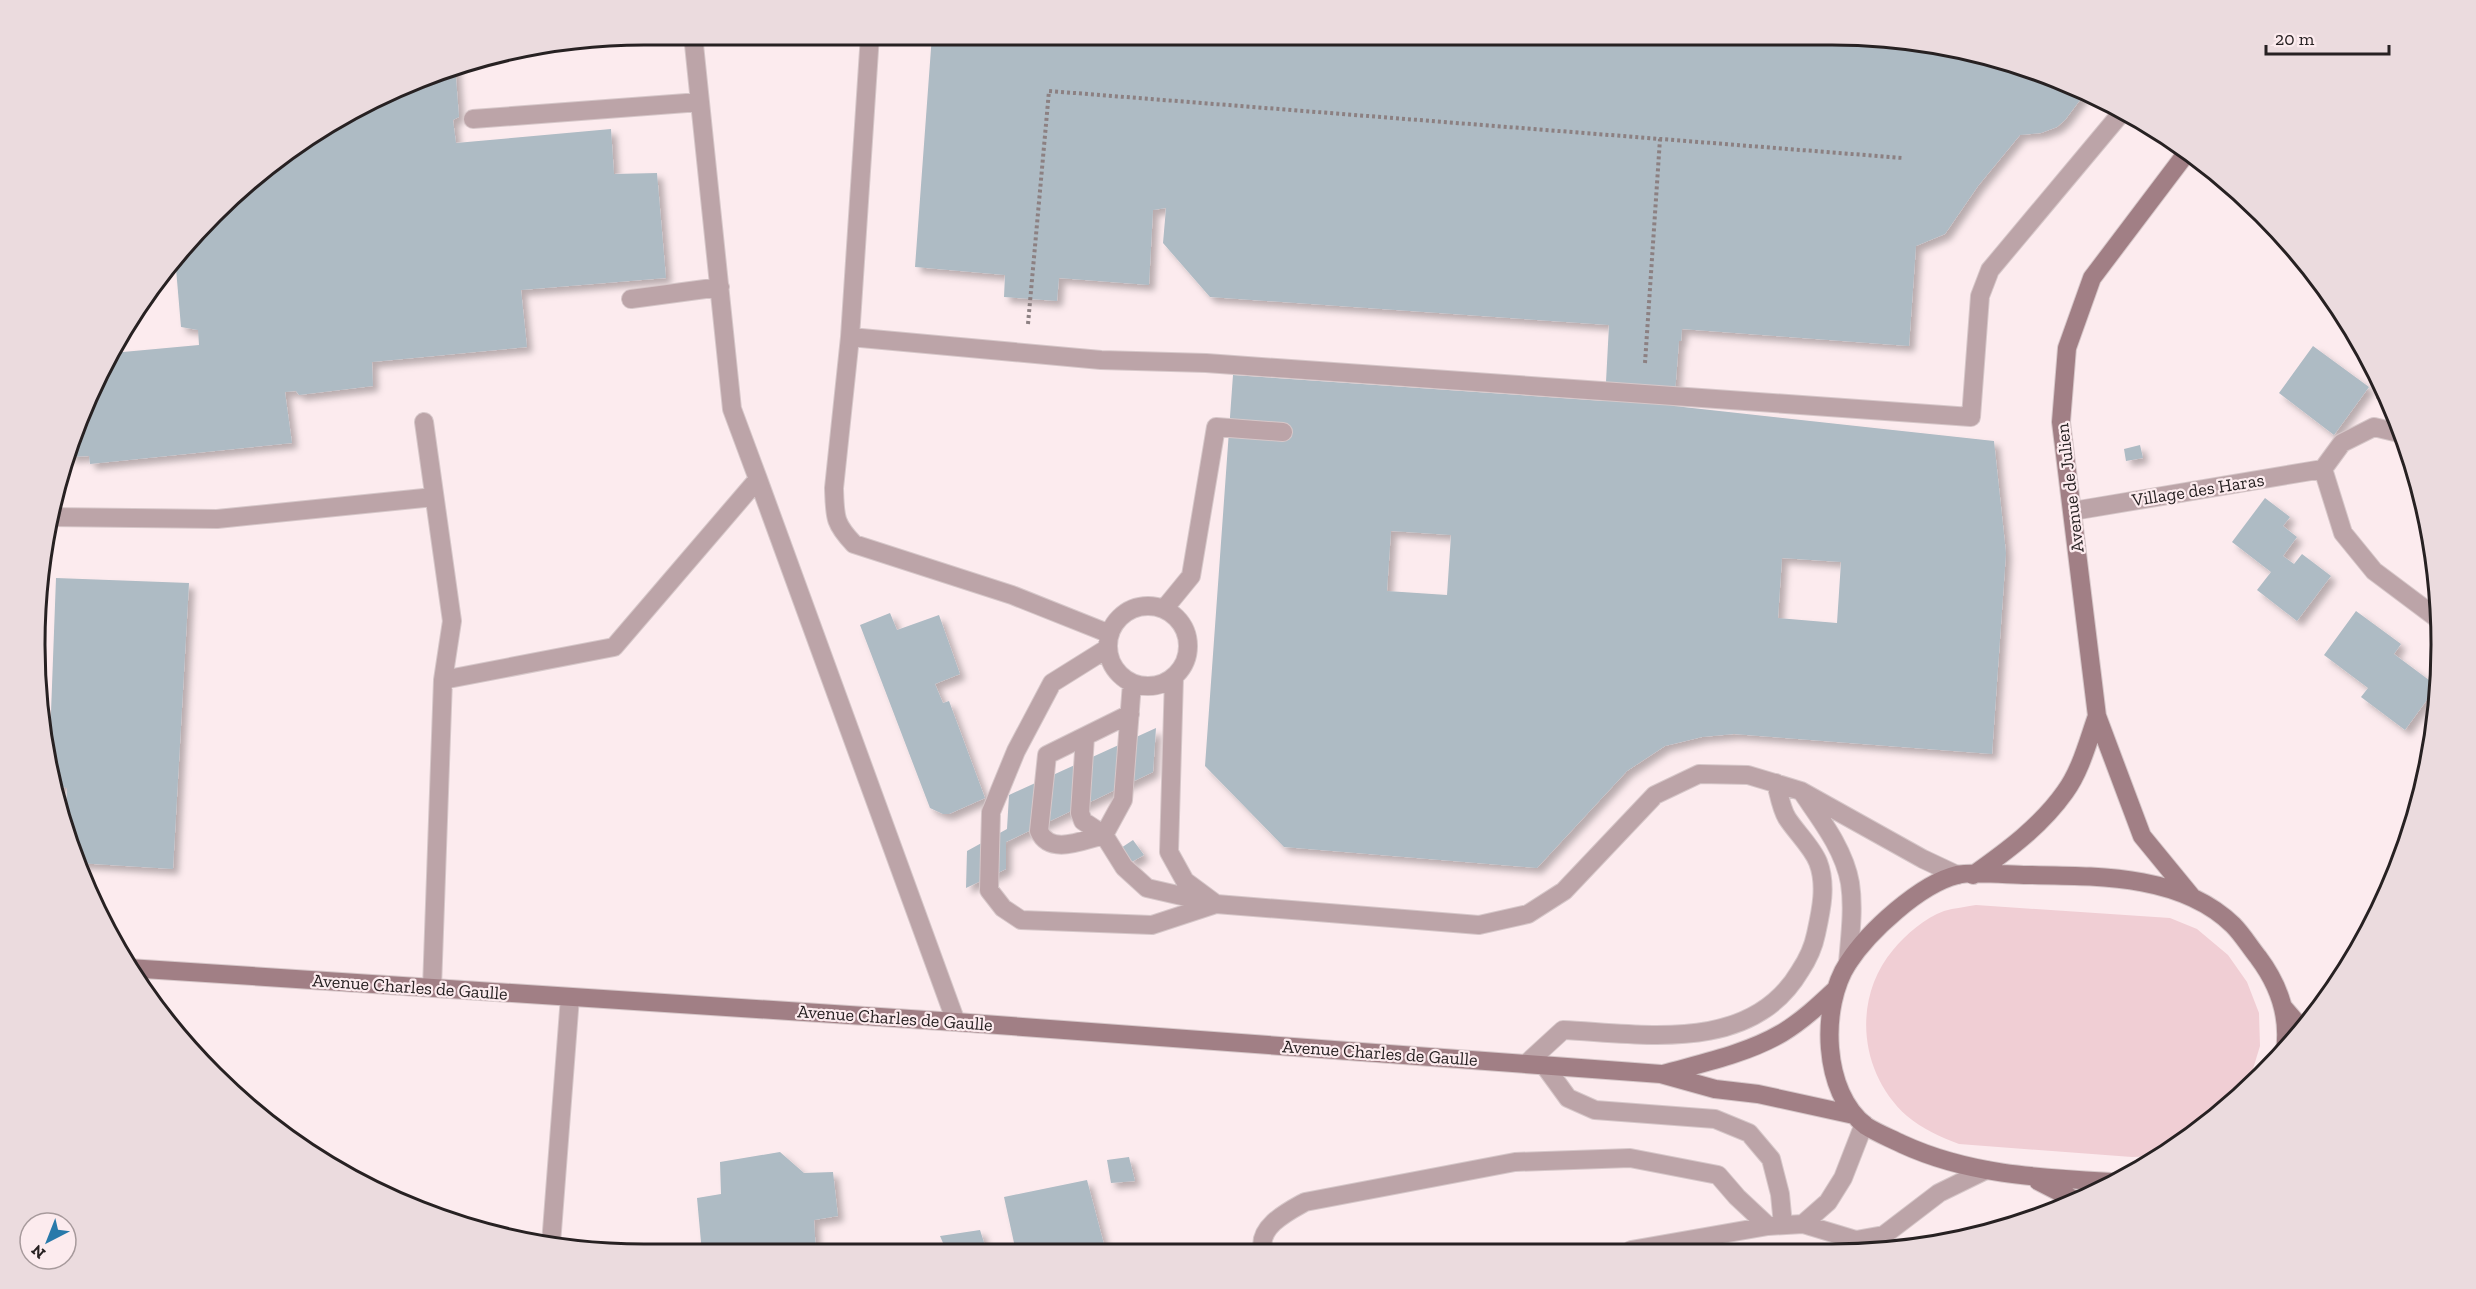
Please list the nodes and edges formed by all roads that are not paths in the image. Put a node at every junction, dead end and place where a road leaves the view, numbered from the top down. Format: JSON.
{"nodes":[{"id":1,"x":694,"y":45,"type":"edge"},
{"id":2,"x":869,"y":45,"type":"edge"},
{"id":3,"x":700,"y":102,"type":"junction"},
{"id":4,"x":2118,"y":118,"type":"edge"},
{"id":5,"x":473,"y":119,"type":"dead end"},
{"id":6,"x":2182,"y":159,"type":"edge"},
{"id":7,"x":720,"y":287,"type":"junction"},
{"id":8,"x":631,"y":299,"type":"dead end"},
{"id":9,"x":850,"y":337,"type":"junction"},
{"id":10,"x":424,"y":422,"type":"dead end"},
{"id":11,"x":2391,"y":431,"type":"edge"},
{"id":12,"x":1283,"y":432,"type":"dead end"},
{"id":13,"x":2323,"y":469,"type":"junction"},
{"id":14,"x":758,"y":479,"type":"junction"},
{"id":15,"x":435,"y":497,"type":"junction"},
{"id":16,"x":2073,"y":511,"type":"junction"},
{"id":17,"x":59,"y":517,"type":"edge"},
{"id":18,"x":1164,"y":609,"type":"junction"},
{"id":19,"x":2430,"y":613,"type":"edge"},
{"id":20,"x":1109,"y":641,"type":"junction"},
{"id":21,"x":1174,"y":677,"type":"junction"},
{"id":22,"x":442,"y":680,"type":"junction"},
{"id":23,"x":1132,"y":683,"type":"junction"},
{"id":24,"x":1130,"y":714,"type":"junction"},
{"id":25,"x":2097,"y":716,"type":"junction"},
{"id":26,"x":1085,"y":737,"type":"junction"},
{"id":27,"x":1776,"y":783,"type":"junction"},
{"id":28,"x":1801,"y":791,"type":"junction"},
{"id":29,"x":1104,"y":835,"type":"junction"},
{"id":30,"x":1965,"y":875,"type":"junction"},
{"id":31,"x":2192,"y":897,"type":"junction"},
{"id":32,"x":1216,"y":904,"type":"junction"},
{"id":33,"x":1848,"y":963,"type":"junction"},
{"id":34,"x":140,"y":969,"type":"edge"},
{"id":35,"x":432,"y":988,"type":"junction"},
{"id":36,"x":1836,"y":989,"type":"junction"},
{"id":37,"x":570,"y":997,"type":"junction"},
{"id":38,"x":2284,"y":1008,"type":"junction"},
{"id":39,"x":956,"y":1022,"type":"junction"},
{"id":40,"x":2296,"y":1022,"type":"edge"},
{"id":41,"x":2285,"y":1037,"type":"edge"},
{"id":42,"x":1535,"y":1065,"type":"junction"},
{"id":43,"x":1661,"y":1074,"type":"junction"},
{"id":44,"x":1859,"y":1120,"type":"junction"},
{"id":45,"x":1986,"y":1170,"type":"junction"},
{"id":46,"x":2031,"y":1178,"type":"junction"},
{"id":47,"x":2098,"y":1181,"type":"edge"},
{"id":48,"x":2067,"y":1195,"type":"edge"},
{"id":49,"x":1803,"y":1224,"type":"junction"},
{"id":50,"x":1775,"y":1226,"type":"junction"},
{"id":51,"x":551,"y":1236,"type":"edge"},
{"id":52,"x":1262,"y":1244,"type":"edge"},
{"id":53,"x":1667,"y":1244,"type":"edge"}],
"edges":[{"from":1,"to":3,"type":"lane"},
{"from":2,"to":9,"type":"lane"},
{"from":3,"to":5,"type":"lane"},
{"from":3,"to":7,"type":"lane"},
{"from":4,"to":9,"type":"lane"},
{"from":6,"to":16,"type":"main road","name":"Avenue de Julien"},
{"from":7,"to":8,"type":"lane"},
{"from":7,"to":14,"type":"lane"},
{"from":9,"to":20,"type":"lane"},
{"from":10,"to":15,"type":"lane"},
{"from":11,"to":13,"type":"lane"},
{"from":12,"to":18,"type":"lane"},
{"from":13,"to":16,"type":"lane","name":"Village des Haras"},
{"from":13,"to":19,"type":"lane"},
{"from":14,"to":22,"type":"lane"},
{"from":14,"to":39,"type":"lane"},
{"from":15,"to":17,"type":"lane"},
{"from":15,"to":22,"type":"lane"},
{"from":16,"to":25,"type":"main road","name":"Avenue de Julien"},
{"from":18,"to":20,"type":"lane"},
{"from":18,"to":21,"type":"lane"},
{"from":20,"to":23,"type":"lane"},
{"from":20,"to":32,"type":"lane"},
{"from":21,"to":23,"type":"lane"},
{"from":21,"to":32,"type":"lane"},
{"from":22,"to":35,"type":"lane"},
{"from":23,"to":24,"type":"lane"},
{"from":24,"to":26,"type":"lane"},
{"from":24,"to":29,"type":"lane"},
{"from":25,"to":30,"type":"main road","name":"Avenue de Julien"},
{"from":25,"to":31,"type":"main road","name":"Avenue de Julien"},
{"from":26,"to":29,"type":"lane"},
{"from":26,"to":29,"type":"lane"},
{"from":27,"to":28,"type":"lane"},
{"from":27,"to":32,"type":"lane"},
{"from":27,"to":42,"type":"lane"},
{"from":28,"to":30,"type":"lane"},
{"from":28,"to":33,"type":"lane"},
{"from":29,"to":32,"type":"lane"},
{"from":30,"to":31,"type":"main road"},
{"from":30,"to":33,"type":"main road","name":"Avenue de Julien"},
{"from":31,"to":38,"type":"main road"},
{"from":33,"to":36,"type":"main road","name":"Avenue de Julien"},
{"from":34,"to":35,"type":"main road","name":"Avenue Charles de Gaulle"},
{"from":35,"to":37,"type":"main road","name":"Avenue Charles de Gaulle"},
{"from":36,"to":43,"type":"main road","name":"Avenue Charles de Gaulle"},
{"from":36,"to":44,"type":"main road"},
{"from":37,"to":39,"type":"main road","name":"Avenue Charles de Gaulle"},
{"from":37,"to":51,"type":"lane"},
{"from":38,"to":40,"type":"main road"},
{"from":38,"to":41,"type":"main road"},
{"from":39,"to":42,"type":"main road","name":"Avenue Charles de Gaulle"},
{"from":42,"to":43,"type":"main road","name":"Avenue Charles de Gaulle"},
{"from":42,"to":50,"type":"lane"},
{"from":43,"to":44,"type":"main road","name":"Avenue Charles de Gaulle"},
{"from":44,"to":45,"type":"main road","name":"Avenue Charles de Gaulle"},
{"from":44,"to":49,"type":"lane"},
{"from":45,"to":46,"type":"main road","name":"Avenue Charles de Gaulle"},
{"from":45,"to":49,"type":"lane"},
{"from":46,"to":47,"type":"main road"},
{"from":46,"to":48,"type":"main road"},
{"from":49,"to":50,"type":"lane"},
{"from":50,"to":52,"type":"lane"},
{"from":50,"to":53,"type":"lane"}]}
